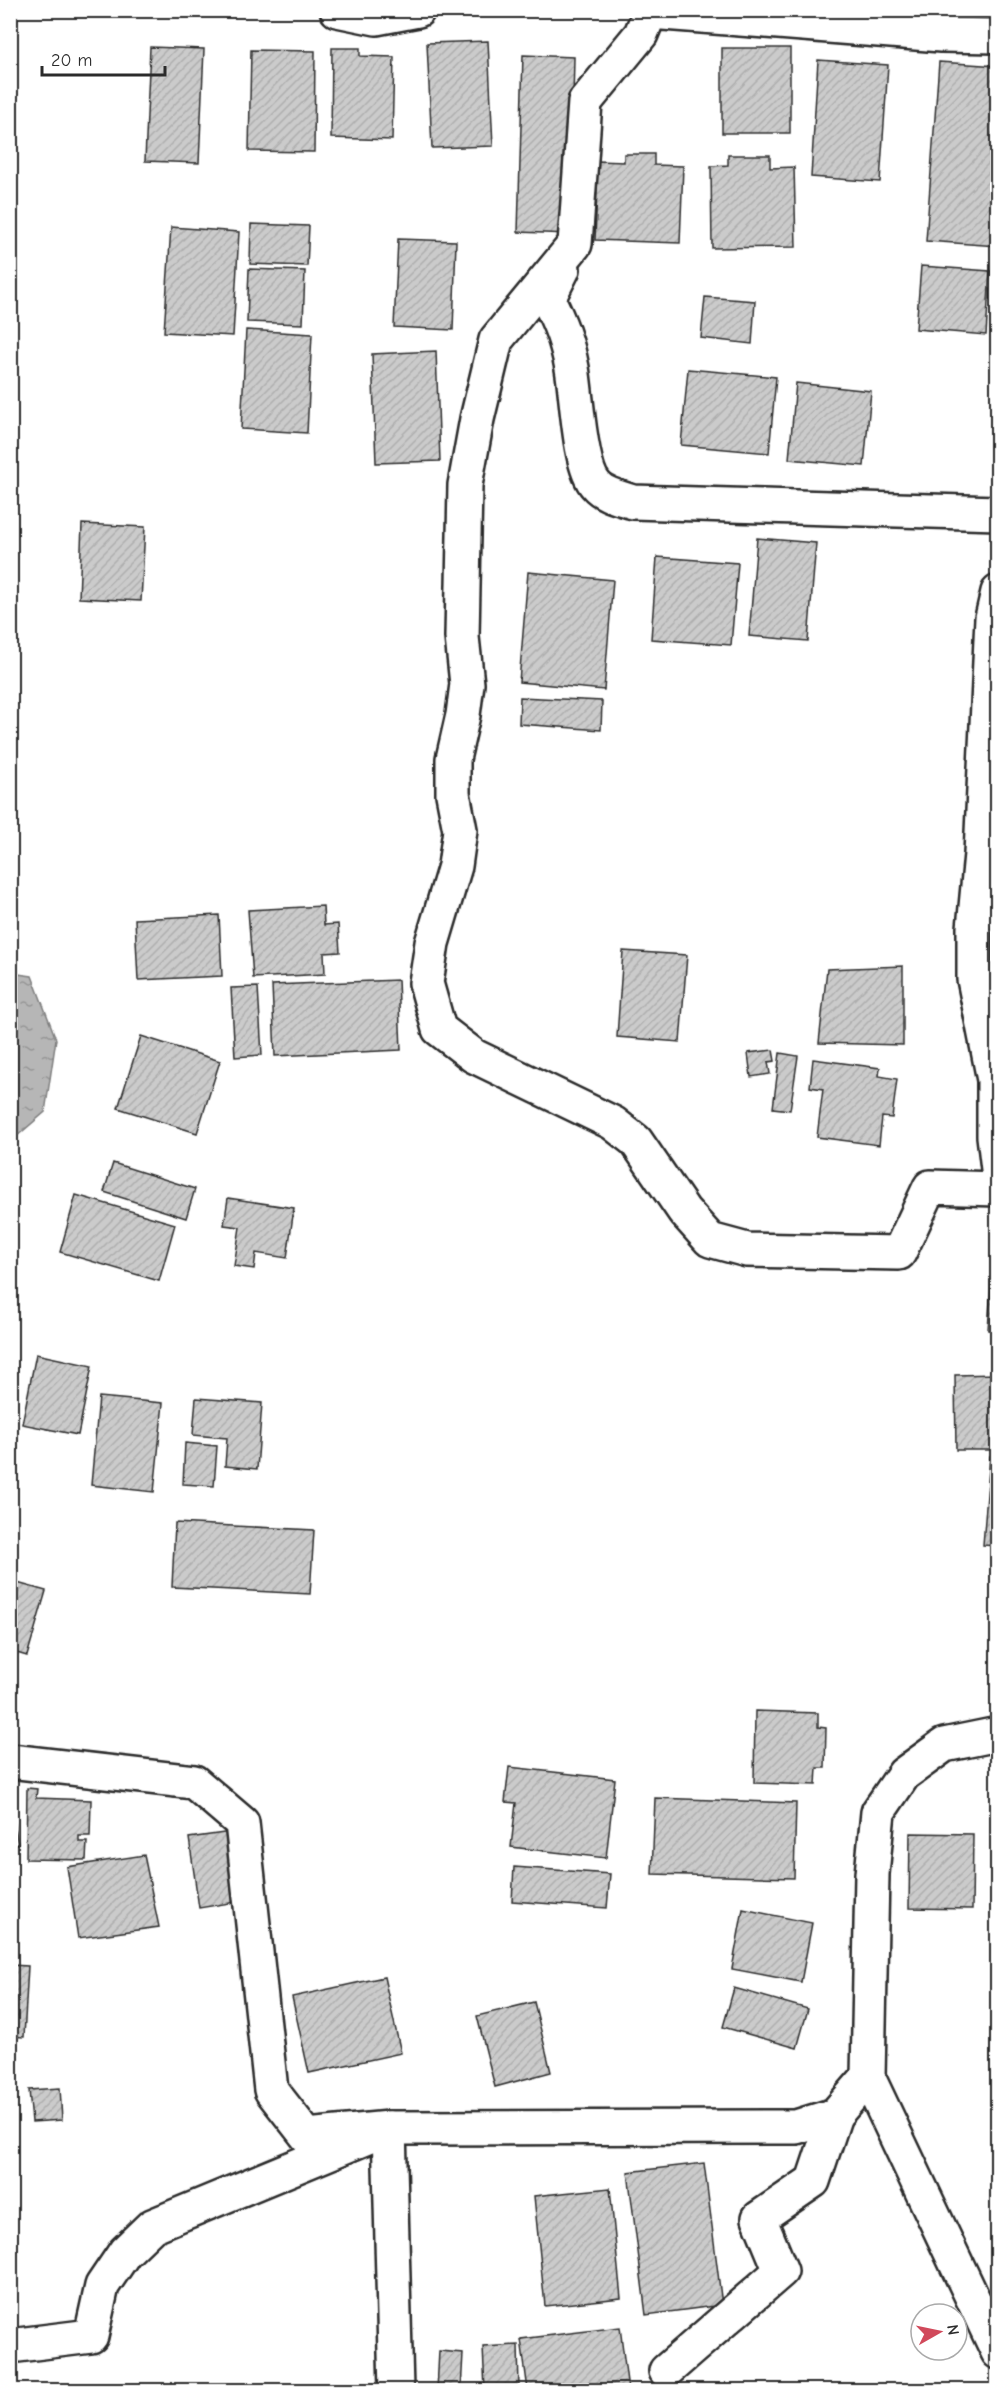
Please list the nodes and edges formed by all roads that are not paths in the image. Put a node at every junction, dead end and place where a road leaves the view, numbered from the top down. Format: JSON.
{"nodes":[{"id":1,"x":337,"y":10,"type":"edge"},
{"id":2,"x":418,"y":10,"type":"edge"},
{"id":3,"x":647,"y":11,"type":"edge"},
{"id":4,"x":998,"y":36,"type":"edge"},
{"id":5,"x":575,"y":244,"type":"junction"},
{"id":6,"x":998,"y":513,"type":"edge"},
{"id":7,"x":998,"y":592,"type":"edge"},
{"id":8,"x":998,"y":1169,"type":"edge"},
{"id":9,"x":998,"y":1189,"type":"edge"},
{"id":10,"x":998,"y":1734,"type":"edge"},
{"id":11,"x":10,"y":1761,"type":"edge"},
{"id":12,"x":868,"y":2077,"type":"junction"},
{"id":13,"x":835,"y":2115,"type":"junction"},
{"id":14,"x":390,"y":2128,"type":"junction"},
{"id":15,"x":10,"y":2346,"type":"edge"},
{"id":16,"x":998,"y":2352,"type":"edge"},
{"id":17,"x":666,"y":2371,"type":"dead end"},
{"id":18,"x":396,"y":2391,"type":"edge"}],
"edges":[{"from":1,"to":2,"type":"street"},
{"from":3,"to":4,"type":"street"},
{"from":3,"to":5,"type":"street"},
{"from":5,"to":6,"type":"street"},
{"from":5,"to":9,"type":"street"},
{"from":7,"to":8,"type":"street"},
{"from":10,"to":12,"type":"street"},
{"from":11,"to":14,"type":"street"},
{"from":12,"to":13,"type":"street"},
{"from":12,"to":16,"type":"street"},
{"from":13,"to":14,"type":"street"},
{"from":13,"to":17,"type":"street"},
{"from":14,"to":15,"type":"street"},
{"from":14,"to":18,"type":"street"}]}
